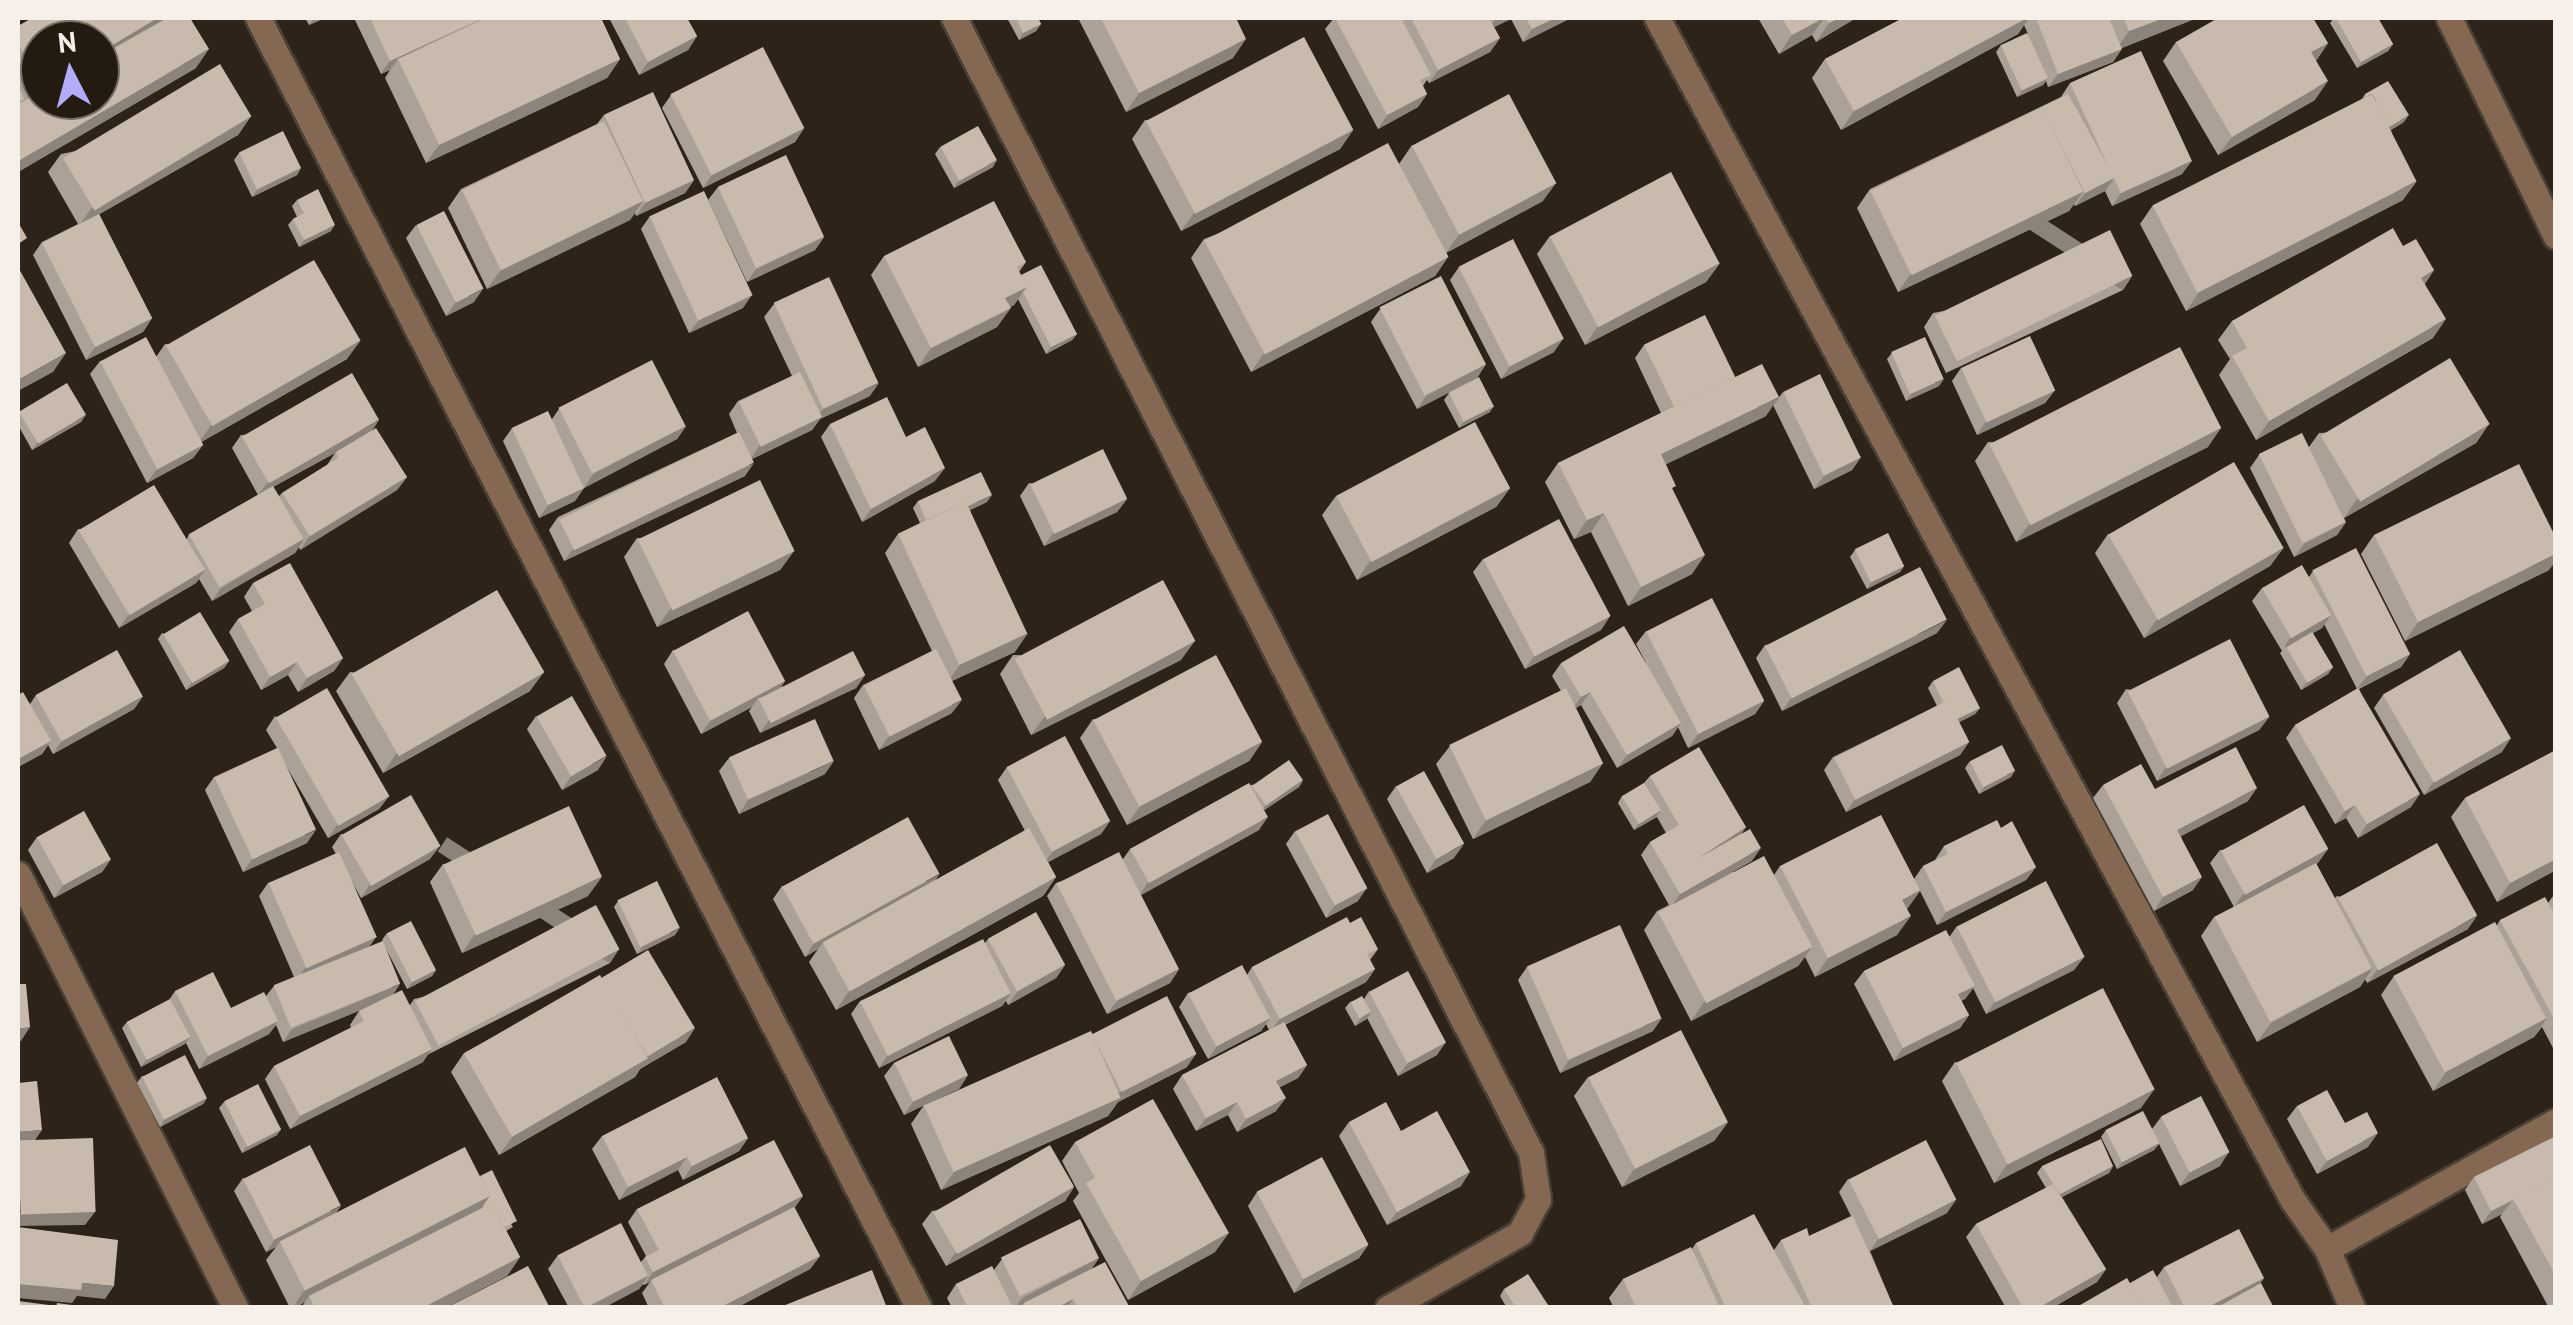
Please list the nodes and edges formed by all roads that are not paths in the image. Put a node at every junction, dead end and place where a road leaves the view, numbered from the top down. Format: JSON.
{"nodes":[{"id":1,"x":258,"y":18,"type":"edge"},
{"id":2,"x":954,"y":18,"type":"edge"},
{"id":3,"x":1657,"y":18,"type":"edge"},
{"id":4,"x":2449,"y":18,"type":"edge"},
{"id":5,"x":2556,"y":236,"type":"edge"},
{"id":6,"x":18,"y":874,"type":"edge"},
{"id":7,"x":2556,"y":1120,"type":"edge"},
{"id":8,"x":2327,"y":1249,"type":"junction"},
{"id":9,"x":234,"y":1308,"type":"edge"},
{"id":10,"x":919,"y":1308,"type":"edge"},
{"id":11,"x":1388,"y":1308,"type":"edge"},
{"id":12,"x":2352,"y":1308,"type":"edge"}],
"edges":[{"from":1,"to":10,"type":"street"},
{"from":2,"to":11,"type":"street"},
{"from":3,"to":8,"type":"street"},
{"from":4,"to":5,"type":"street"},
{"from":6,"to":9,"type":"street"},
{"from":7,"to":8,"type":"street"},
{"from":8,"to":12,"type":"street"}]}
